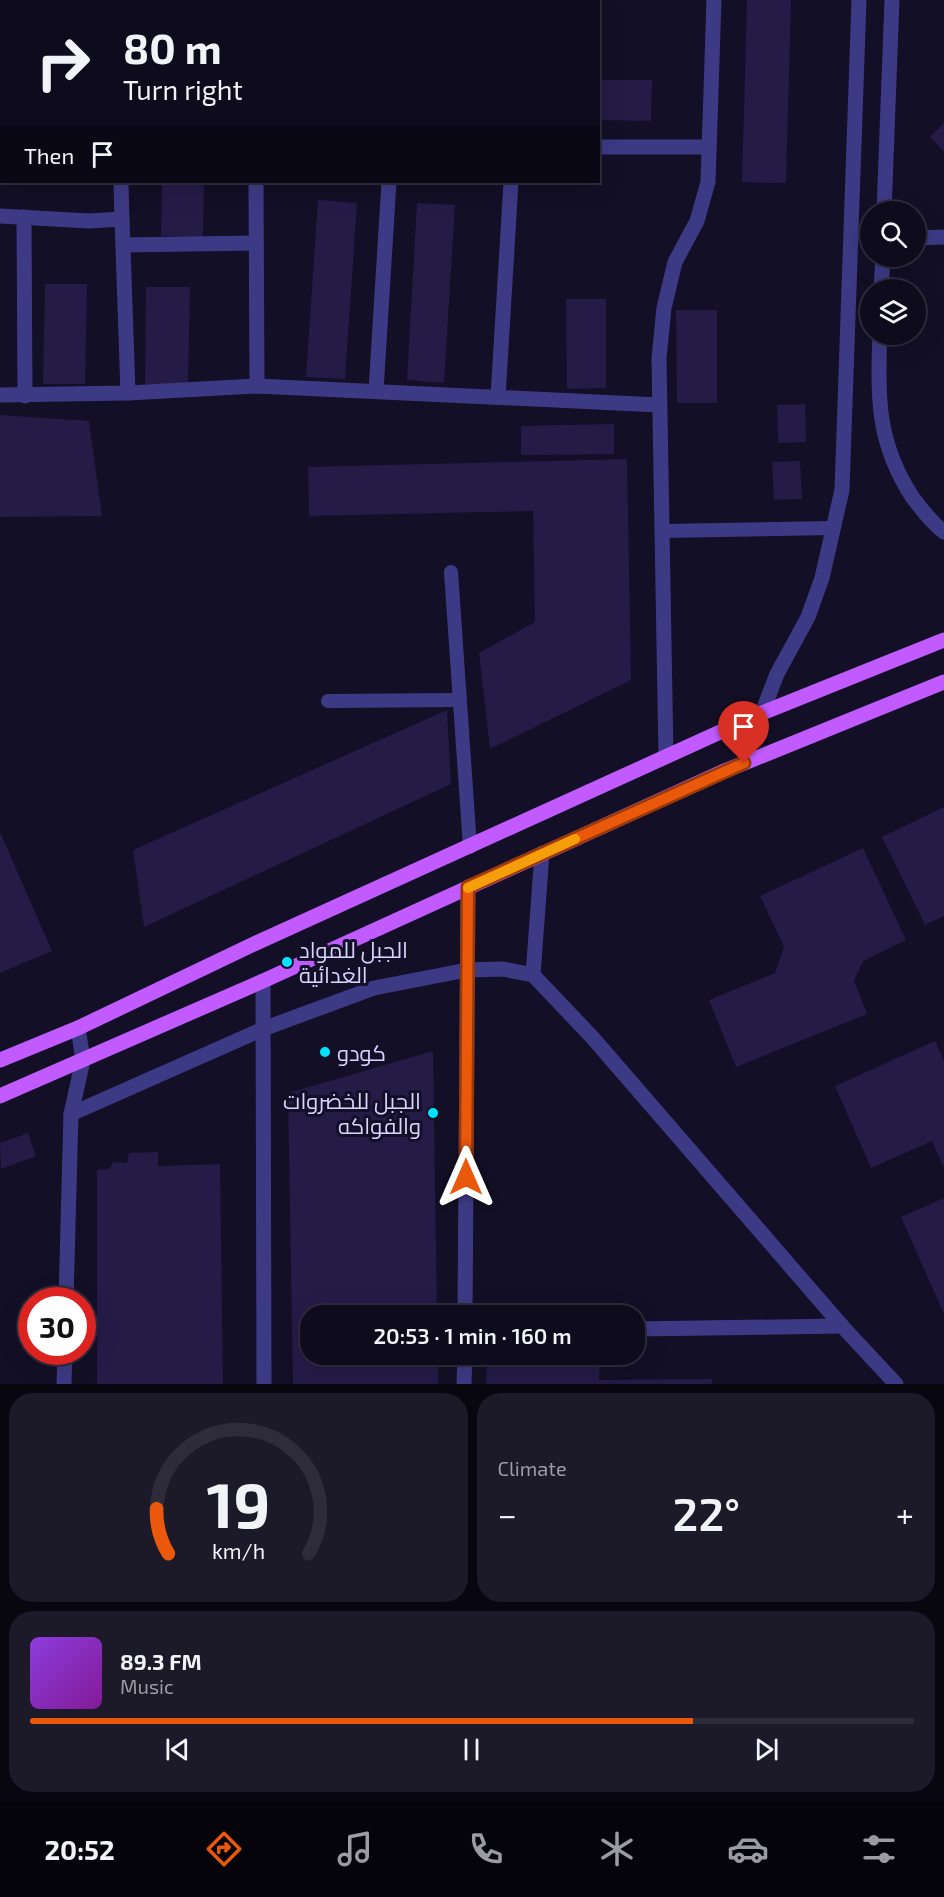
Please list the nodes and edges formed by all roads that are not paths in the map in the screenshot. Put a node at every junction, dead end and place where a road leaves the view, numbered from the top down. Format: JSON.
{"nodes":[{"id":1,"x":714,"y":0,"type":"edge"},
{"id":2,"x":859,"y":0,"type":"edge"},
{"id":3,"x":892,"y":0,"type":"edge"},
{"id":4,"x":600,"y":147,"type":"edge"},
{"id":5,"x":708,"y":147,"type":"junction"},
{"id":6,"x":121,"y":183,"type":"edge"},
{"id":7,"x":256,"y":183,"type":"edge"},
{"id":8,"x":389,"y":183,"type":"edge"},
{"id":9,"x":511,"y":183,"type":"edge"},
{"id":10,"x":884,"y":201,"type":"edge"},
{"id":11,"x":0,"y":216,"type":"edge"},
{"id":12,"x":24,"y":218,"type":"junction"},
{"id":13,"x":122,"y":219,"type":"junction"},
{"id":14,"x":944,"y":237,"type":"edge"},
{"id":15,"x":926,"y":238,"type":"edge"},
{"id":16,"x":256,"y":243,"type":"junction"},
{"id":17,"x":123,"y":245,"type":"junction"},
{"id":18,"x":880,"y":345,"type":"edge"},
{"id":19,"x":257,"y":386,"type":"junction"},
{"id":20,"x":376,"y":392,"type":"junction"},
{"id":21,"x":128,"y":393,"type":"junction"},
{"id":22,"x":0,"y":395,"type":"edge"},
{"id":23,"x":25,"y":396,"type":"junction"},
{"id":24,"x":498,"y":397,"type":"junction"},
{"id":25,"x":659,"y":405,"type":"junction"},
{"id":26,"x":833,"y":528,"type":"junction"},
{"id":27,"x":662,"y":531,"type":"junction"},
{"id":28,"x":944,"y":532,"type":"edge"},
{"id":29,"x":452,"y":572,"type":"dead end"},
{"id":30,"x":944,"y":640,"type":"edge"},
{"id":31,"x":944,"y":682,"type":"edge"},
{"id":32,"x":460,"y":700,"type":"junction"},
{"id":33,"x":328,"y":701,"type":"dead end"},
{"id":34,"x":762,"y":713,"type":"junction"},
{"id":35,"x":666,"y":757,"type":"junction"},
{"id":36,"x":470,"y":847,"type":"junction"},
{"id":37,"x":542,"y":853,"type":"junction"},
{"id":38,"x":468,"y":887,"type":"junction"},
{"id":39,"x":467,"y":970,"type":"junction"},
{"id":40,"x":533,"y":975,"type":"junction"},
{"id":41,"x":263,"y":981,"type":"junction"},
{"id":42,"x":78,"y":1028,"type":"junction"},
{"id":43,"x":263,"y":1029,"type":"junction"},
{"id":44,"x":0,"y":1060,"type":"edge"},
{"id":45,"x":83,"y":1060,"type":"junction"},
{"id":46,"x":0,"y":1096,"type":"edge"},
{"id":47,"x":71,"y":1114,"type":"junction"},
{"id":48,"x":66,"y":1287,"type":"edge"},
{"id":49,"x":465,"y":1305,"type":"edge"},
{"id":50,"x":842,"y":1326,"type":"junction"},
{"id":51,"x":645,"y":1329,"type":"edge"},
{"id":52,"x":65,"y":1365,"type":"edge"},
{"id":53,"x":465,"y":1365,"type":"edge"},
{"id":54,"x":64,"y":1384,"type":"edge"},
{"id":55,"x":264,"y":1384,"type":"edge"},
{"id":56,"x":464,"y":1384,"type":"edge"},
{"id":57,"x":896,"y":1384,"type":"edge"}],
"edges":[{"from":1,"to":5,"type":"street"},
{"from":2,"to":26,"type":"street"},
{"from":3,"to":10,"type":"street"},
{"from":4,"to":5,"type":"street"},
{"from":5,"to":25,"type":"street"},
{"from":6,"to":13,"type":"street"},
{"from":7,"to":16,"type":"street"},
{"from":8,"to":20,"type":"street"},
{"from":9,"to":24,"type":"street"},
{"from":11,"to":12,"type":"street"},
{"from":12,"to":13,"type":"street"},
{"from":12,"to":23,"type":"street"},
{"from":13,"to":17,"type":"street"},
{"from":14,"to":15,"type":"street"},
{"from":16,"to":17,"type":"street"},
{"from":16,"to":19,"type":"street"},
{"from":17,"to":21,"type":"street"},
{"from":18,"to":28,"type":"street"},
{"from":19,"to":20,"type":"street"},
{"from":19,"to":21,"type":"street"},
{"from":20,"to":24,"type":"street"},
{"from":21,"to":23,"type":"street"},
{"from":22,"to":23,"type":"street"},
{"from":24,"to":25,"type":"street"},
{"from":25,"to":27,"type":"street"},
{"from":26,"to":27,"type":"lane"},
{"from":26,"to":34,"type":"street"},
{"from":27,"to":35,"type":"street"},
{"from":29,"to":32,"type":"lane"},
{"from":30,"to":34,"type":"main road"},
{"from":31,"to":37,"type":"main road"},
{"from":32,"to":33,"type":"lane"},
{"from":32,"to":36,"type":"lane"},
{"from":34,"to":35,"type":"main road"},
{"from":35,"to":36,"type":"main road"},
{"from":36,"to":42,"type":"main road"},
{"from":37,"to":38,"type":"main road"},
{"from":37,"to":40,"type":"street"},
{"from":38,"to":39,"type":"street"},
{"from":38,"to":41,"type":"main road"},
{"from":39,"to":40,"type":"street"},
{"from":39,"to":43,"type":"street"},
{"from":39,"to":49,"type":"street"},
{"from":40,"to":50,"type":"street"},
{"from":41,"to":43,"type":"street"},
{"from":41,"to":45,"type":"main road"},
{"from":42,"to":44,"type":"main road"},
{"from":42,"to":45,"type":"street"},
{"from":43,"to":47,"type":"street"},
{"from":43,"to":55,"type":"street"},
{"from":45,"to":46,"type":"main road"},
{"from":45,"to":47,"type":"street"},
{"from":47,"to":48,"type":"street"},
{"from":50,"to":51,"type":"street"},
{"from":50,"to":57,"type":"street"},
{"from":52,"to":54,"type":"street"},
{"from":53,"to":56,"type":"street"}]}
